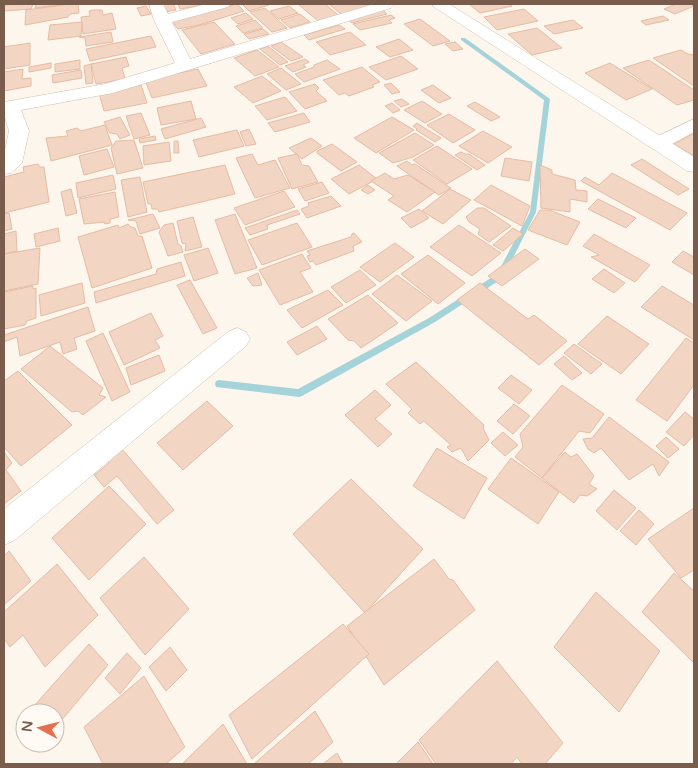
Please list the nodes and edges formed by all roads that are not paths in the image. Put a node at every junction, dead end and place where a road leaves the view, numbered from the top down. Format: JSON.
{"nodes":[{"id":1,"x":156,"y":4,"type":"edge"},
{"id":2,"x":223,"y":4,"type":"edge"},
{"id":3,"x":439,"y":4,"type":"edge"},
{"id":4,"x":386,"y":5,"type":"edge"},
{"id":5,"x":162,"y":20,"type":"junction"},
{"id":6,"x":185,"y":66,"type":"junction"},
{"id":7,"x":7,"y":107,"type":"edge"},
{"id":8,"x":694,"y":125,"type":"edge"},
{"id":9,"x":659,"y":143,"type":"junction"},
{"id":10,"x":694,"y":166,"type":"edge"},
{"id":11,"x":4,"y":168,"type":"edge"},
{"id":12,"x":237,"y":339,"type":"dead end"},
{"id":13,"x":4,"y":529,"type":"edge"}],
"edges":[{"from":1,"to":5,"type":"street"},
{"from":2,"to":5,"type":"street"},
{"from":3,"to":9,"type":"street"},
{"from":4,"to":6,"type":"street"},
{"from":5,"to":6,"type":"street"},
{"from":6,"to":7,"type":"street"},
{"from":7,"to":11,"type":"street"},
{"from":8,"to":9,"type":"street"},
{"from":9,"to":10,"type":"street"},
{"from":12,"to":13,"type":"street"}]}
